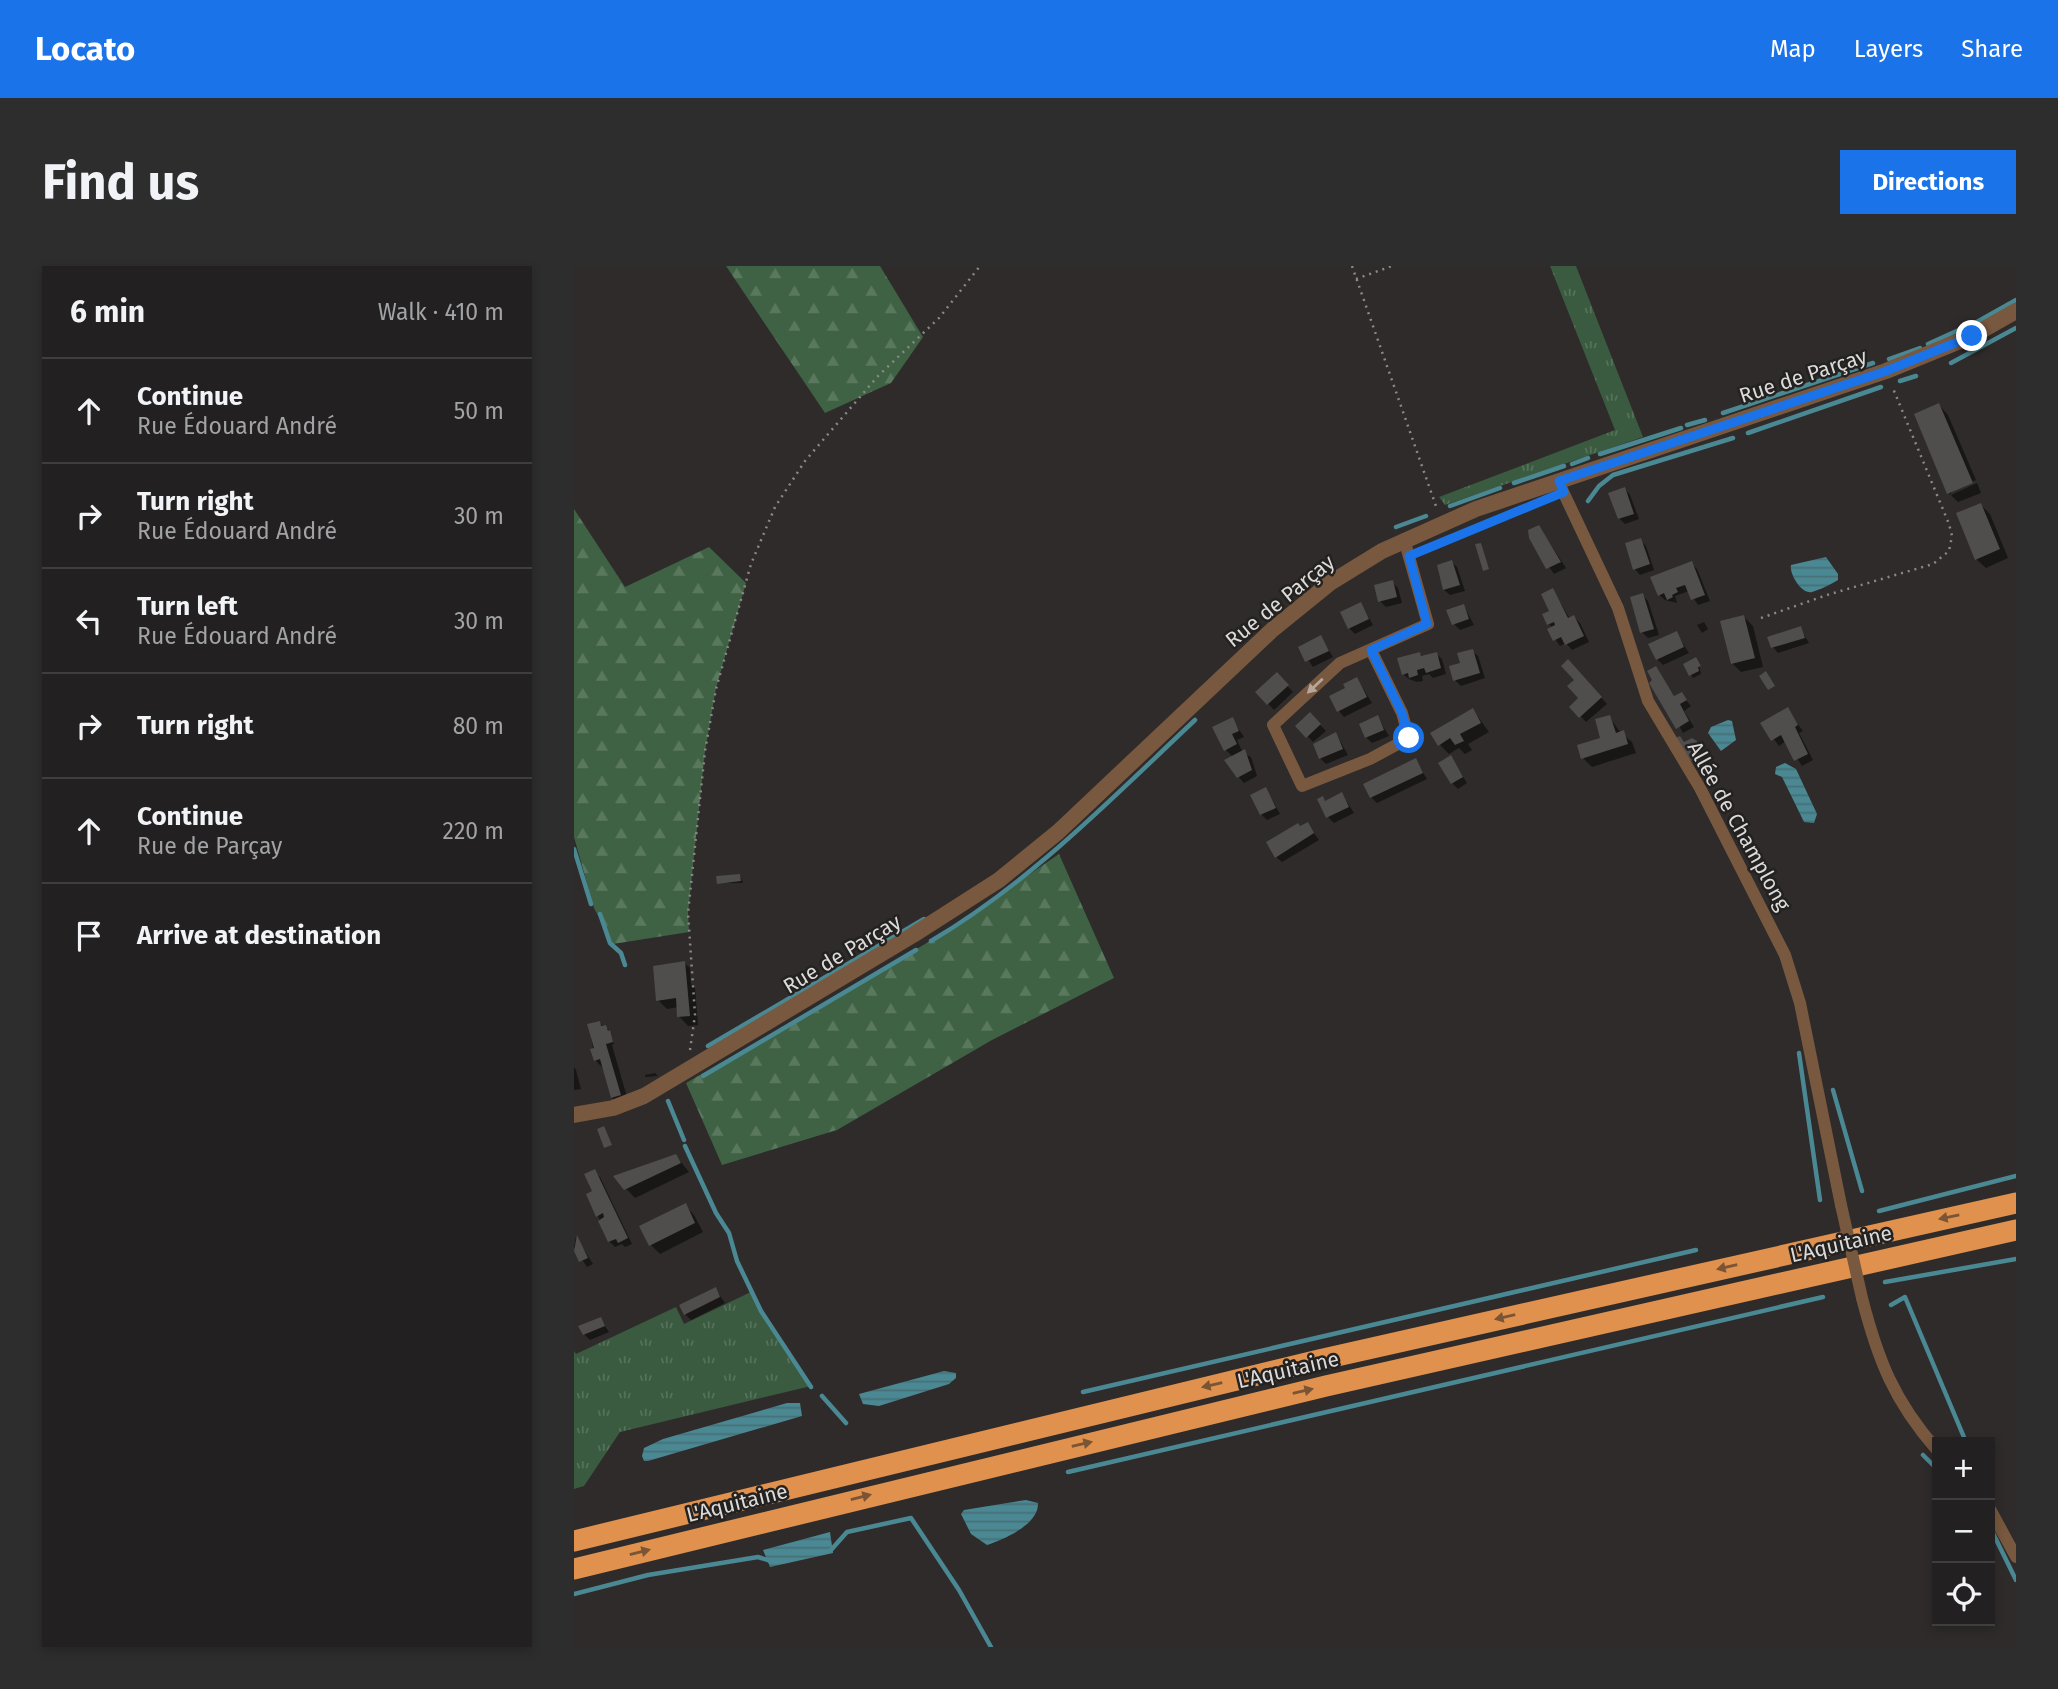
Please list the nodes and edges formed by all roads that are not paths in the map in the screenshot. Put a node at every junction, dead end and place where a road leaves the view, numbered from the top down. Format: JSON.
{"nodes":[{"id":1,"x":2016,"y":311,"type":"edge"},
{"id":2,"x":1559,"y":481,"type":"junction"},
{"id":3,"x":1404,"y":539,"type":"junction"},
{"id":4,"x":1371,"y":650,"type":"junction"},
{"id":5,"x":574,"y":1115,"type":"edge"},
{"id":6,"x":2016,"y":1203,"type":"edge"},
{"id":7,"x":2016,"y":1230,"type":"edge"},
{"id":8,"x":1932,"y":1444,"type":"edge"},
{"id":9,"x":1995,"y":1518,"type":"edge"},
{"id":10,"x":574,"y":1541,"type":"edge"},
{"id":11,"x":2016,"y":1557,"type":"edge"},
{"id":12,"x":574,"y":1569,"type":"edge"}],
"edges":[{"from":1,"to":2,"type":"street","name":"Rue de Parçay"},
{"from":2,"to":3,"type":"street","name":"Rue de Parçay"},
{"from":2,"to":8,"type":"street","name":"Allée de Champlong","bridge":true},
{"from":3,"to":4,"type":"street"},
{"from":3,"to":5,"type":"street","name":"Rue de Parçay"},
{"from":4,"to":4,"type":"street","one_way":true},
{"from":6,"to":10,"type":"highway","name":"L'Aquitaine","one_way":true},
{"from":12,"to":7,"type":"highway","name":"L'Aquitaine","one_way":true},
{"from":9,"to":11,"type":"street"}]}
